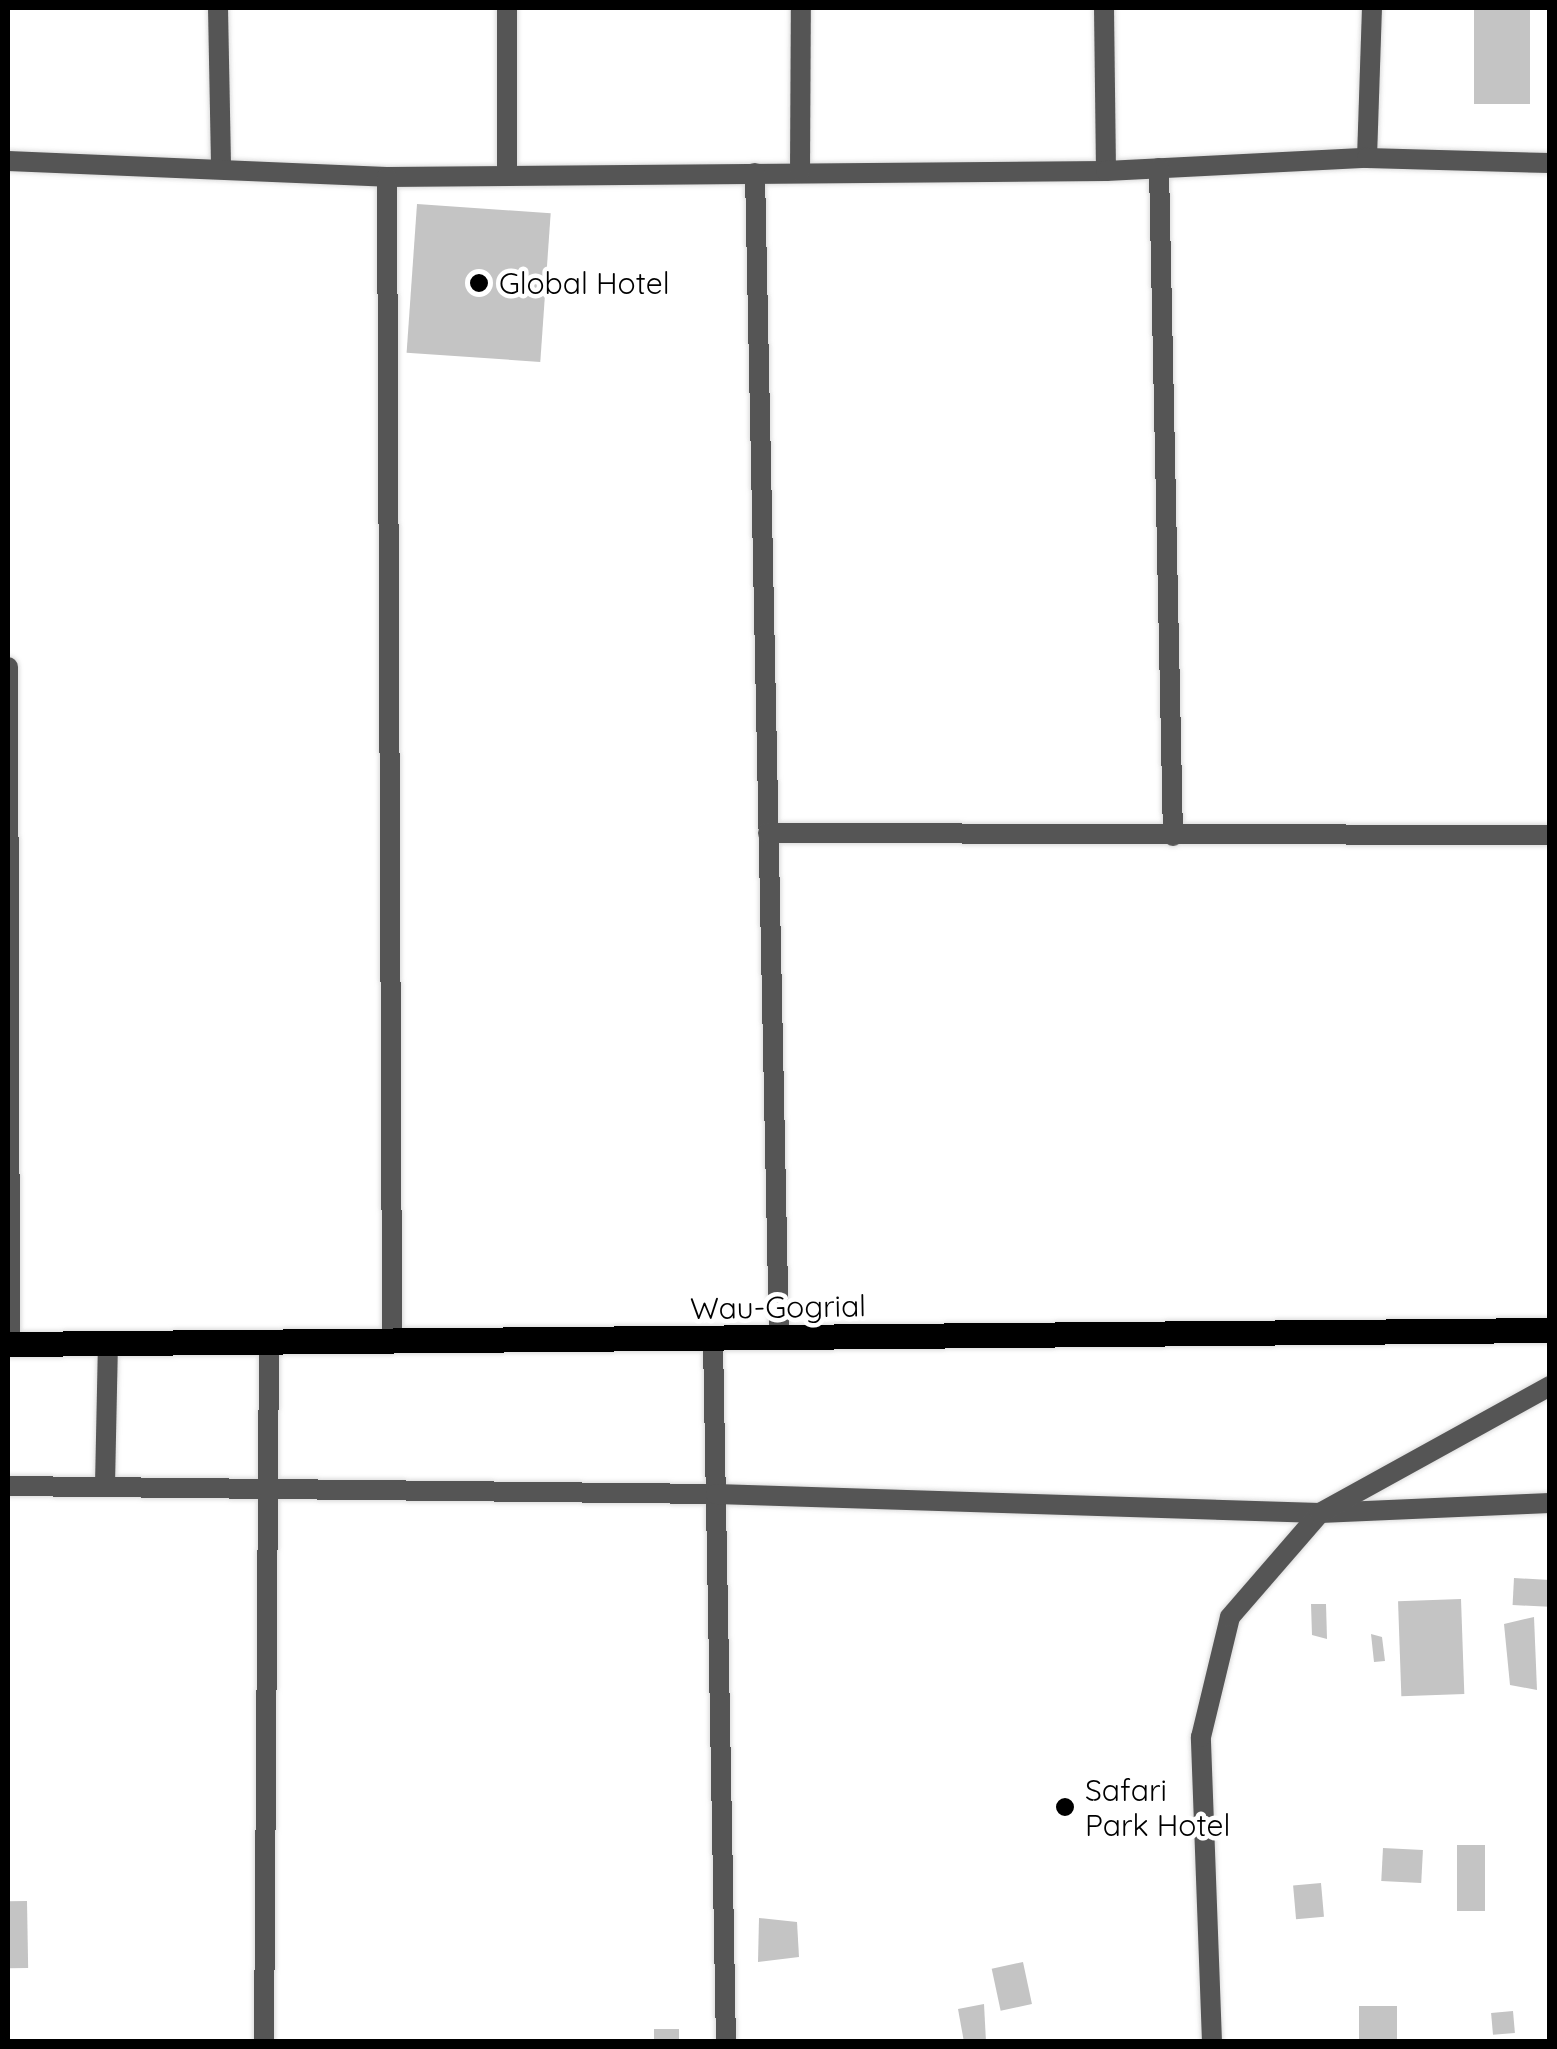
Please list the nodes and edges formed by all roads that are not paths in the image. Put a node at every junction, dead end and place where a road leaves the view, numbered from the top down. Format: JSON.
{"nodes":[{"id":1,"x":218,"y":8,"type":"edge"},
{"id":2,"x":508,"y":8,"type":"edge"},
{"id":3,"x":800,"y":8,"type":"edge"},
{"id":4,"x":1104,"y":8,"type":"edge"},
{"id":5,"x":1372,"y":8,"type":"edge"},
{"id":6,"x":1368,"y":158,"type":"junction"},
{"id":7,"x":8,"y":161,"type":"edge"},
{"id":8,"x":1550,"y":162,"type":"edge"},
{"id":9,"x":221,"y":167,"type":"junction"},
{"id":10,"x":1159,"y":168,"type":"junction"},
{"id":11,"x":1106,"y":171,"type":"junction"},
{"id":12,"x":755,"y":172,"type":"junction"},
{"id":13,"x":800,"y":172,"type":"junction"},
{"id":14,"x":507,"y":176,"type":"junction"},
{"id":15,"x":387,"y":177,"type":"junction"},
{"id":16,"x":8,"y":667,"type":"edge"},
{"id":17,"x":768,"y":833,"type":"junction"},
{"id":18,"x":1550,"y":835,"type":"edge"},
{"id":19,"x":1173,"y":836,"type":"junction"},
{"id":20,"x":1550,"y":1330,"type":"edge"},
{"id":21,"x":392,"y":1340,"type":"junction"},
{"id":22,"x":779,"y":1340,"type":"junction"},
{"id":23,"x":713,"y":1341,"type":"junction"},
{"id":24,"x":108,"y":1342,"type":"junction"},
{"id":25,"x":268,"y":1342,"type":"junction"},
{"id":26,"x":9,"y":1344,"type":"edge"},
{"id":27,"x":1550,"y":1386,"type":"edge"},
{"id":28,"x":105,"y":1485,"type":"junction"},
{"id":29,"x":8,"y":1486,"type":"edge"},
{"id":30,"x":268,"y":1487,"type":"junction"},
{"id":31,"x":716,"y":1494,"type":"junction"},
{"id":32,"x":1550,"y":1503,"type":"edge"},
{"id":33,"x":1320,"y":1513,"type":"junction"},
{"id":34,"x":264,"y":2042,"type":"edge"},
{"id":35,"x":726,"y":2042,"type":"edge"},
{"id":36,"x":1212,"y":2042,"type":"edge"}],
"edges":[{"from":1,"to":9,"type":"street"},
{"from":2,"to":14,"type":"street"},
{"from":3,"to":13,"type":"street"},
{"from":4,"to":11,"type":"street"},
{"from":5,"to":6,"type":"street"},
{"from":6,"to":8,"type":"street"},
{"from":6,"to":10,"type":"street"},
{"from":7,"to":9,"type":"street"},
{"from":9,"to":15,"type":"street"},
{"from":10,"to":11,"type":"street"},
{"from":10,"to":19,"type":"street"},
{"from":11,"to":13,"type":"street"},
{"from":12,"to":13,"type":"street"},
{"from":12,"to":14,"type":"street"},
{"from":12,"to":17,"type":"street"},
{"from":14,"to":15,"type":"street"},
{"from":15,"to":21,"type":"street"},
{"from":16,"to":26,"type":"street"},
{"from":17,"to":19,"type":"street"},
{"from":17,"to":22,"type":"street"},
{"from":18,"to":19,"type":"street"},
{"from":20,"to":22,"type":"main road","name":"Wau-Gogrial"},
{"from":21,"to":23,"type":"main road","name":"Wau-Gogrial"},
{"from":21,"to":25,"type":"main road","name":"Wau-Gogrial"},
{"from":22,"to":23,"type":"main road","name":"Wau-Gogrial"},
{"from":23,"to":31,"type":"street"},
{"from":24,"to":25,"type":"main road","name":"Wau-Gogrial"},
{"from":24,"to":26,"type":"main road","name":"Wau-Gogrial"},
{"from":24,"to":28,"type":"street"},
{"from":25,"to":30,"type":"street"},
{"from":27,"to":33,"type":"street"},
{"from":28,"to":29,"type":"street"},
{"from":28,"to":30,"type":"street"},
{"from":30,"to":31,"type":"street"},
{"from":30,"to":34,"type":"street"},
{"from":31,"to":33,"type":"street"},
{"from":31,"to":35,"type":"street"},
{"from":32,"to":33,"type":"street"},
{"from":33,"to":36,"type":"street"}]}
